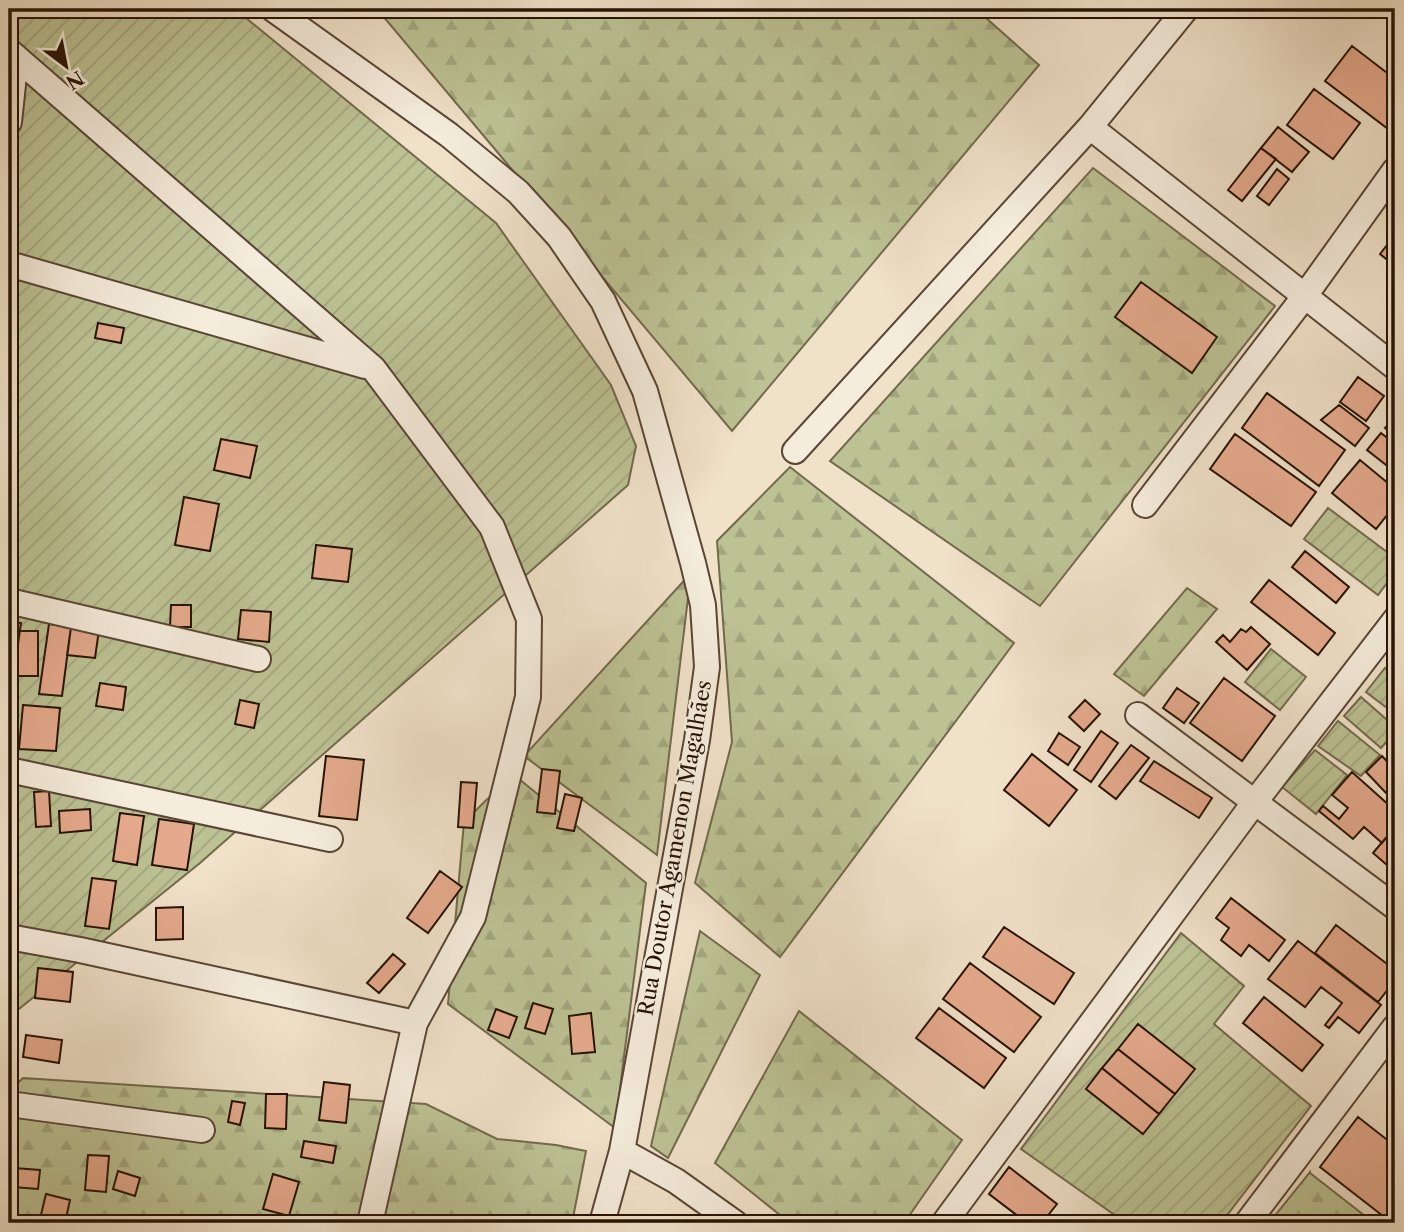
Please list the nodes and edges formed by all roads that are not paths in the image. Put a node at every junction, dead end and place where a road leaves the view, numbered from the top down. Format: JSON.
{"nodes":[{"id":1,"x":273,"y":9,"type":"edge"},
{"id":2,"x":1186,"y":9,"type":"edge"},
{"id":3,"x":13,"y":54,"type":"edge"},
{"id":4,"x":9,"y":122,"type":"edge"},
{"id":5,"x":1090,"y":127,"type":"junction"},
{"id":6,"x":1395,"y":170,"type":"edge"},
{"id":7,"x":9,"y":264,"type":"edge"},
{"id":8,"x":1304,"y":297,"type":"junction"},
{"id":9,"x":1395,"y":367,"type":"edge"},
{"id":10,"x":373,"y":368,"type":"junction"},
{"id":11,"x":795,"y":451,"type":"dead end"},
{"id":12,"x":1145,"y":505,"type":"dead end"},
{"id":13,"x":9,"y":601,"type":"edge"},
{"id":14,"x":1395,"y":620,"type":"edge"},
{"id":15,"x":258,"y":659,"type":"dead end"},
{"id":16,"x":1138,"y":715,"type":"dead end"},
{"id":17,"x":9,"y":770,"type":"edge"},
{"id":18,"x":1254,"y":803,"type":"junction"},
{"id":19,"x":330,"y":839,"type":"dead end"},
{"id":20,"x":1395,"y":907,"type":"edge"},
{"id":21,"x":9,"y":937,"type":"edge"},
{"id":22,"x":415,"y":1023,"type":"junction"},
{"id":23,"x":1395,"y":1027,"type":"edge"},
{"id":24,"x":9,"y":1104,"type":"edge"},
{"id":25,"x":202,"y":1130,"type":"dead end"},
{"id":26,"x":622,"y":1151,"type":"junction"},
{"id":27,"x":370,"y":1223,"type":"edge"},
{"id":28,"x":602,"y":1223,"type":"edge"},
{"id":29,"x":735,"y":1223,"type":"edge"},
{"id":30,"x":944,"y":1223,"type":"edge"},
{"id":31,"x":1247,"y":1223,"type":"edge"}],
"edges":[{"from":1,"to":26,"type":"street","name":"Rua Doutor Agamenon Magalhães"},
{"from":2,"to":5,"type":"street"},
{"from":3,"to":4,"type":"street"},
{"from":3,"to":10,"type":"street"},
{"from":5,"to":8,"type":"street"},
{"from":5,"to":11,"type":"street"},
{"from":6,"to":8,"type":"street"},
{"from":7,"to":10,"type":"street"},
{"from":8,"to":9,"type":"street"},
{"from":8,"to":12,"type":"street"},
{"from":10,"to":22,"type":"street"},
{"from":13,"to":15,"type":"street"},
{"from":14,"to":18,"type":"street"},
{"from":16,"to":18,"type":"street"},
{"from":17,"to":19,"type":"street"},
{"from":18,"to":20,"type":"street"},
{"from":18,"to":30,"type":"street"},
{"from":21,"to":22,"type":"street"},
{"from":22,"to":27,"type":"street"},
{"from":23,"to":31,"type":"street"},
{"from":24,"to":25,"type":"street"},
{"from":26,"to":28,"type":"street","name":"Rua Doutor Agamenon Magalhães"},
{"from":26,"to":29,"type":"street"}]}
